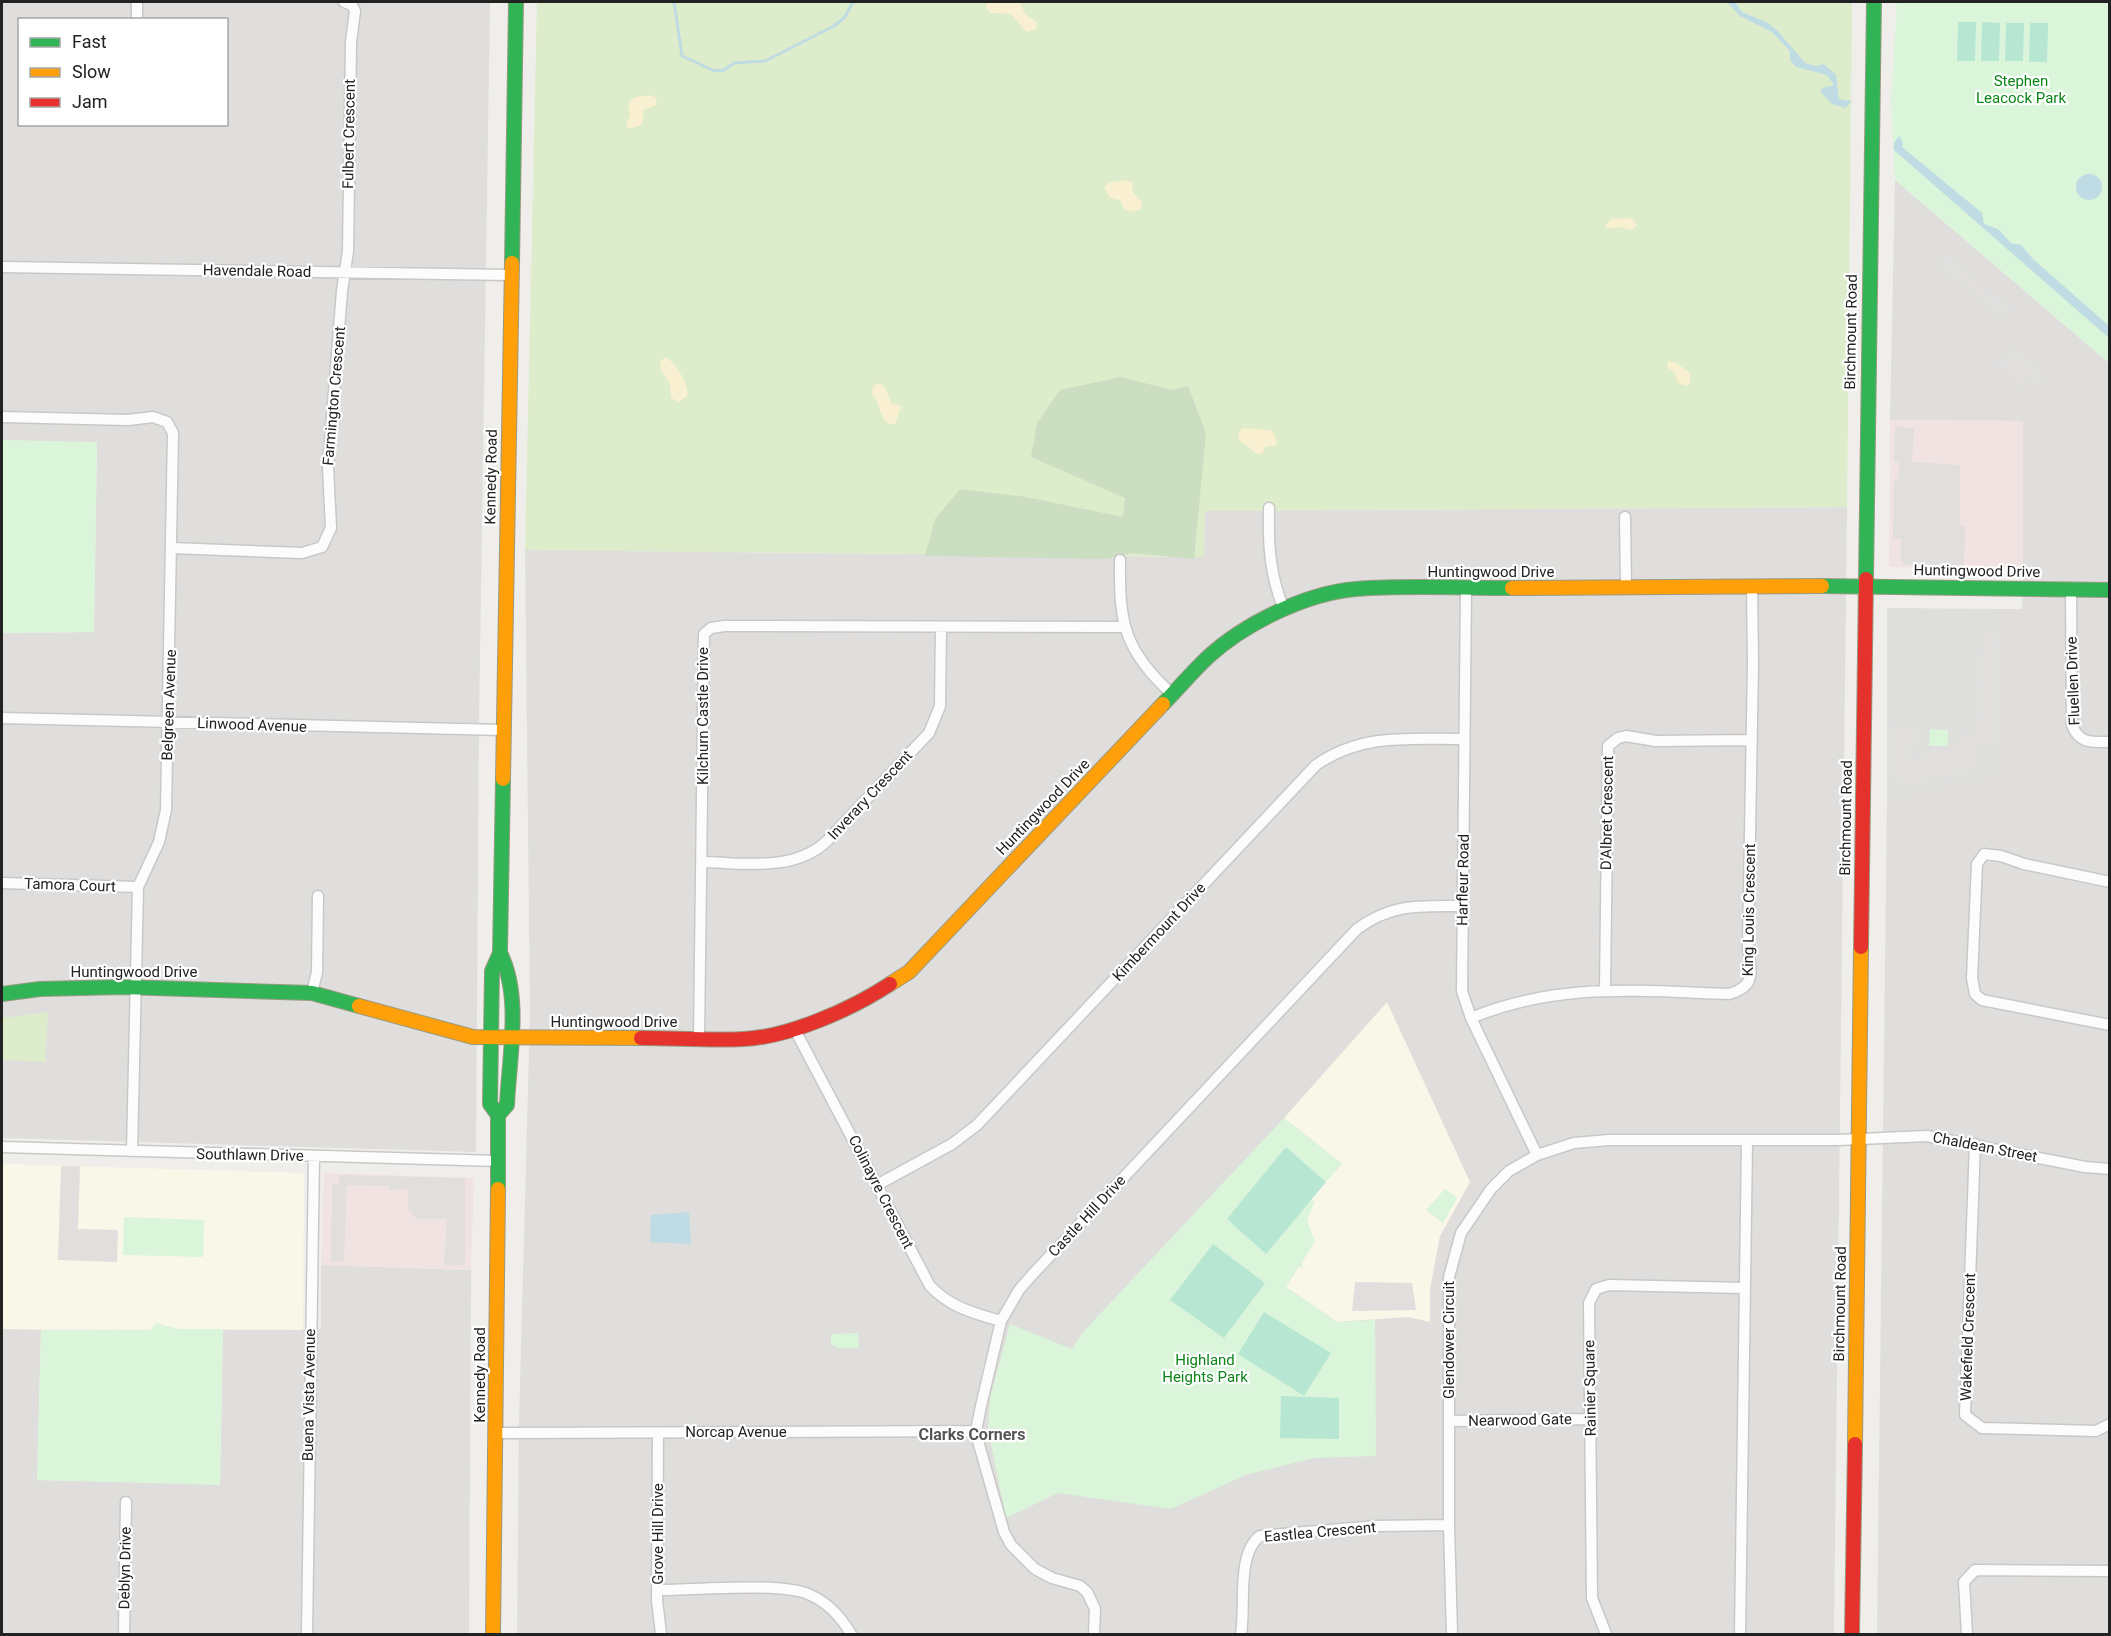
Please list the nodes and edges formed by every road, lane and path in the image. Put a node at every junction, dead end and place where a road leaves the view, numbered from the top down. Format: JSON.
{"nodes":[{"id":1,"x":137,"y":2,"type":"edge"},
{"id":2,"x":344,"y":2,"type":"edge"},
{"id":3,"x":516,"y":2,"type":"edge"},
{"id":4,"x":1874,"y":2,"type":"edge"},
{"id":5,"x":137,"y":18,"type":"edge"},
{"id":6,"x":2,"y":267,"type":"edge"},
{"id":7,"x":345,"y":272,"type":"junction"},
{"id":8,"x":512,"y":275,"type":"junction"},
{"id":9,"x":2,"y":417,"type":"edge"},
{"id":10,"x":1269,"y":508,"type":"dead end"},
{"id":11,"x":1625,"y":517,"type":"dead end"},
{"id":12,"x":172,"y":548,"type":"junction"},
{"id":13,"x":1120,"y":560,"type":"dead end"},
{"id":14,"x":1866,"y":586,"type":"junction"},
{"id":15,"x":1752,"y":587,"type":"junction"},
{"id":16,"x":1466,"y":588,"type":"junction"},
{"id":17,"x":1626,"y":588,"type":"junction"},
{"id":18,"x":2071,"y":590,"type":"junction"},
{"id":19,"x":2109,"y":590,"type":"edge"},
{"id":20,"x":1284,"y":609,"type":"junction"},
{"id":21,"x":941,"y":627,"type":"junction"},
{"id":22,"x":1123,"y":627,"type":"junction"},
{"id":23,"x":1173,"y":695,"type":"junction"},
{"id":24,"x":2,"y":718,"type":"edge"},
{"id":25,"x":169,"y":722,"type":"junction"},
{"id":26,"x":502,"y":730,"type":"junction"},
{"id":27,"x":1464,"y":739,"type":"junction"},
{"id":28,"x":1751,"y":740,"type":"junction"},
{"id":29,"x":2109,"y":742,"type":"edge"},
{"id":30,"x":703,"y":862,"type":"junction"},
{"id":31,"x":2109,"y":882,"type":"edge"},
{"id":32,"x":2,"y":883,"type":"edge"},
{"id":33,"x":138,"y":887,"type":"junction"},
{"id":34,"x":318,"y":896,"type":"dead end"},
{"id":35,"x":1462,"y":906,"type":"junction"},
{"id":36,"x":500,"y":953,"type":"junction"},
{"id":37,"x":135,"y":988,"type":"junction"},
{"id":38,"x":1605,"y":990,"type":"junction"},
{"id":39,"x":312,"y":993,"type":"junction"},
{"id":40,"x":2,"y":994,"type":"edge"},
{"id":41,"x":1471,"y":1018,"type":"junction"},
{"id":42,"x":2109,"y":1026,"type":"edge"},
{"id":43,"x":794,"y":1028,"type":"junction"},
{"id":44,"x":491,"y":1038,"type":"junction"},
{"id":45,"x":510,"y":1038,"type":"junction"},
{"id":46,"x":699,"y":1039,"type":"junction"},
{"id":47,"x":498,"y":1115,"type":"junction"},
{"id":48,"x":1860,"y":1140,"type":"junction"},
{"id":49,"x":1747,"y":1142,"type":"junction"},
{"id":50,"x":1975,"y":1144,"type":"junction"},
{"id":51,"x":2,"y":1147,"type":"edge"},
{"id":52,"x":132,"y":1151,"type":"junction"},
{"id":53,"x":1537,"y":1155,"type":"junction"},
{"id":54,"x":314,"y":1156,"type":"junction"},
{"id":55,"x":498,"y":1161,"type":"junction"},
{"id":56,"x":2109,"y":1168,"type":"edge"},
{"id":57,"x":877,"y":1185,"type":"junction"},
{"id":58,"x":1745,"y":1288,"type":"junction"},
{"id":59,"x":1001,"y":1321,"type":"junction"},
{"id":60,"x":1591,"y":1419,"type":"junction"},
{"id":61,"x":1449,"y":1421,"type":"junction"},
{"id":62,"x":2109,"y":1424,"type":"edge"},
{"id":63,"x":976,"y":1431,"type":"junction"},
{"id":64,"x":496,"y":1433,"type":"junction"},
{"id":65,"x":658,"y":1433,"type":"junction"},
{"id":66,"x":126,"y":1502,"type":"dead end"},
{"id":67,"x":1449,"y":1525,"type":"junction"},
{"id":68,"x":2109,"y":1571,"type":"edge"},
{"id":69,"x":657,"y":1590,"type":"junction"},
{"id":70,"x":124,"y":1635,"type":"edge"},
{"id":71,"x":307,"y":1635,"type":"edge"},
{"id":72,"x":493,"y":1635,"type":"edge"},
{"id":73,"x":661,"y":1635,"type":"edge"},
{"id":74,"x":851,"y":1635,"type":"edge"},
{"id":75,"x":1094,"y":1635,"type":"edge"},
{"id":76,"x":1241,"y":1635,"type":"edge"},
{"id":77,"x":1452,"y":1635,"type":"edge"},
{"id":78,"x":1606,"y":1635,"type":"edge"},
{"id":79,"x":1740,"y":1635,"type":"edge"},
{"id":80,"x":1852,"y":1635,"type":"edge"},
{"id":81,"x":1967,"y":1635,"type":"edge"}],
"edges":[{"from":1,"to":5,"type":"street"},
{"from":2,"to":7,"type":"street","name":"Fulbert Crescent"},
{"from":3,"to":8,"type":"main road","name":"Kennedy Road"},
{"from":4,"to":14,"type":"main road","name":"Birchmount Road"},
{"from":6,"to":7,"type":"street","name":"Havendale Road"},
{"from":7,"to":8,"type":"street","name":"Havendale Road"},
{"from":7,"to":12,"type":"street","name":"Farmington Crescent"},
{"from":8,"to":26,"type":"main road","name":"Kennedy Road"},
{"from":9,"to":12,"type":"street","name":"Belgreen Avenue"},
{"from":10,"to":20,"type":"street"},
{"from":11,"to":17,"type":"street"},
{"from":12,"to":25,"type":"street","name":"Belgreen Avenue"},
{"from":13,"to":22,"type":"street"},
{"from":14,"to":15,"type":"main road","name":"Huntingwood Drive"},
{"from":14,"to":18,"type":"main road","name":"Huntingwood Drive"},
{"from":14,"to":48,"type":"main road","name":"Birchmount Road"},
{"from":15,"to":17,"type":"main road","name":"Huntingwood Drive"},
{"from":15,"to":28,"type":"street","name":"King Louis Crescent"},
{"from":16,"to":17,"type":"main road","name":"Huntingwood Drive"},
{"from":16,"to":20,"type":"main road","name":"Huntingwood Drive"},
{"from":16,"to":27,"type":"street","name":"Harfleur Road"},
{"from":18,"to":19,"type":"main road","name":"Huntingwood Drive"},
{"from":18,"to":29,"type":"street","name":"Fluellen Drive"},
{"from":20,"to":23,"type":"main road","name":"Huntingwood Drive"},
{"from":21,"to":22,"type":"street","name":"Kilchurn Castle Drive"},
{"from":21,"to":30,"type":"street","name":"Inverary Crescent"},
{"from":21,"to":30,"type":"street","name":"Kilchurn Castle Drive"},
{"from":22,"to":23,"type":"street"},
{"from":23,"to":43,"type":"main road","name":"Huntingwood Drive"},
{"from":24,"to":25,"type":"street","name":"Linwood Avenue"},
{"from":25,"to":26,"type":"street","name":"Linwood Avenue"},
{"from":25,"to":33,"type":"street","name":"Belgreen Avenue"},
{"from":26,"to":36,"type":"main road","name":"Kennedy Road"},
{"from":27,"to":35,"type":"street","name":"Harfleur Road"},
{"from":27,"to":57,"type":"street","name":"Kimbermount Drive"},
{"from":28,"to":38,"type":"street","name":"King Louis Crescent"},
{"from":28,"to":38,"type":"street","name":"D'Albret Crescent"},
{"from":30,"to":46,"type":"street","name":"Kilchurn Castle Drive"},
{"from":31,"to":42,"type":"street"},
{"from":32,"to":33,"type":"street","name":"Tamora Court"},
{"from":33,"to":37,"type":"street","name":"Belgreen Avenue"},
{"from":34,"to":39,"type":"street"},
{"from":35,"to":41,"type":"street","name":"Harfleur Road"},
{"from":35,"to":59,"type":"street","name":"Castle Hill Drive"},
{"from":36,"to":44,"type":"main road","name":"Kennedy Road"},
{"from":36,"to":45,"type":"main road","name":"Kennedy Road"},
{"from":37,"to":39,"type":"main road","name":"Huntingwood Drive"},
{"from":37,"to":40,"type":"main road","name":"Huntingwood Drive"},
{"from":37,"to":52,"type":"street","name":"Belgreen Avenue"},
{"from":38,"to":41,"type":"street","name":"King Louis Crescent"},
{"from":39,"to":44,"type":"main road","name":"Huntingwood Drive"},
{"from":41,"to":53,"type":"street","name":"Harfleur Road"},
{"from":43,"to":46,"type":"main road","name":"Huntingwood Drive"},
{"from":43,"to":57,"type":"street","name":"Colinayre Crescent"},
{"from":44,"to":45,"type":"main road","name":"Huntingwood Drive"},
{"from":44,"to":47,"type":"main road","name":"Kennedy Road"},
{"from":45,"to":46,"type":"main road","name":"Huntingwood Drive"},
{"from":45,"to":47,"type":"main road","name":"Kennedy Road"},
{"from":47,"to":55,"type":"main road","name":"Kennedy Road"},
{"from":48,"to":49,"type":"street","name":"Glendower Circuit"},
{"from":48,"to":50,"type":"street","name":"Chaldean Street"},
{"from":48,"to":80,"type":"main road","name":"Birchmount Road"},
{"from":49,"to":53,"type":"street","name":"Glendower Circuit"},
{"from":49,"to":58,"type":"street"},
{"from":50,"to":56,"type":"street","name":"Chaldean Street"},
{"from":50,"to":62,"type":"street","name":"Wakefield Crescent"},
{"from":51,"to":52,"type":"street","name":"Southlawn Drive"},
{"from":52,"to":54,"type":"street","name":"Southlawn Drive"},
{"from":53,"to":61,"type":"street","name":"Glendower Circuit"},
{"from":54,"to":55,"type":"street","name":"Southlawn Drive"},
{"from":54,"to":71,"type":"street","name":"Buena Vista Avenue"},
{"from":55,"to":64,"type":"main road","name":"Kennedy Road"},
{"from":57,"to":59,"type":"street","name":"Colinayre Crescent"},
{"from":58,"to":60,"type":"street","name":"Rainier Square"},
{"from":58,"to":79,"type":"street"},
{"from":59,"to":63,"type":"street","name":"Castle Hill Drive"},
{"from":60,"to":61,"type":"street","name":"Nearwood Gate"},
{"from":60,"to":78,"type":"street","name":"Rainier Square"},
{"from":61,"to":67,"type":"street","name":"Glendower Circuit"},
{"from":63,"to":65,"type":"street","name":"Norcap Avenue"},
{"from":63,"to":75,"type":"street","name":"Castle Hill Drive"},
{"from":64,"to":65,"type":"street","name":"Norcap Avenue"},
{"from":64,"to":72,"type":"main road","name":"Kennedy Road"},
{"from":65,"to":69,"type":"street","name":"Grove Hill Drive"},
{"from":66,"to":70,"type":"street","name":"Deblyn Drive"},
{"from":67,"to":76,"type":"street","name":"Eastlea Crescent"},
{"from":67,"to":77,"type":"street","name":"Glendower Circuit"},
{"from":68,"to":81,"type":"street"},
{"from":69,"to":73,"type":"street","name":"Grove Hill Drive"},
{"from":69,"to":74,"type":"street"}]}
